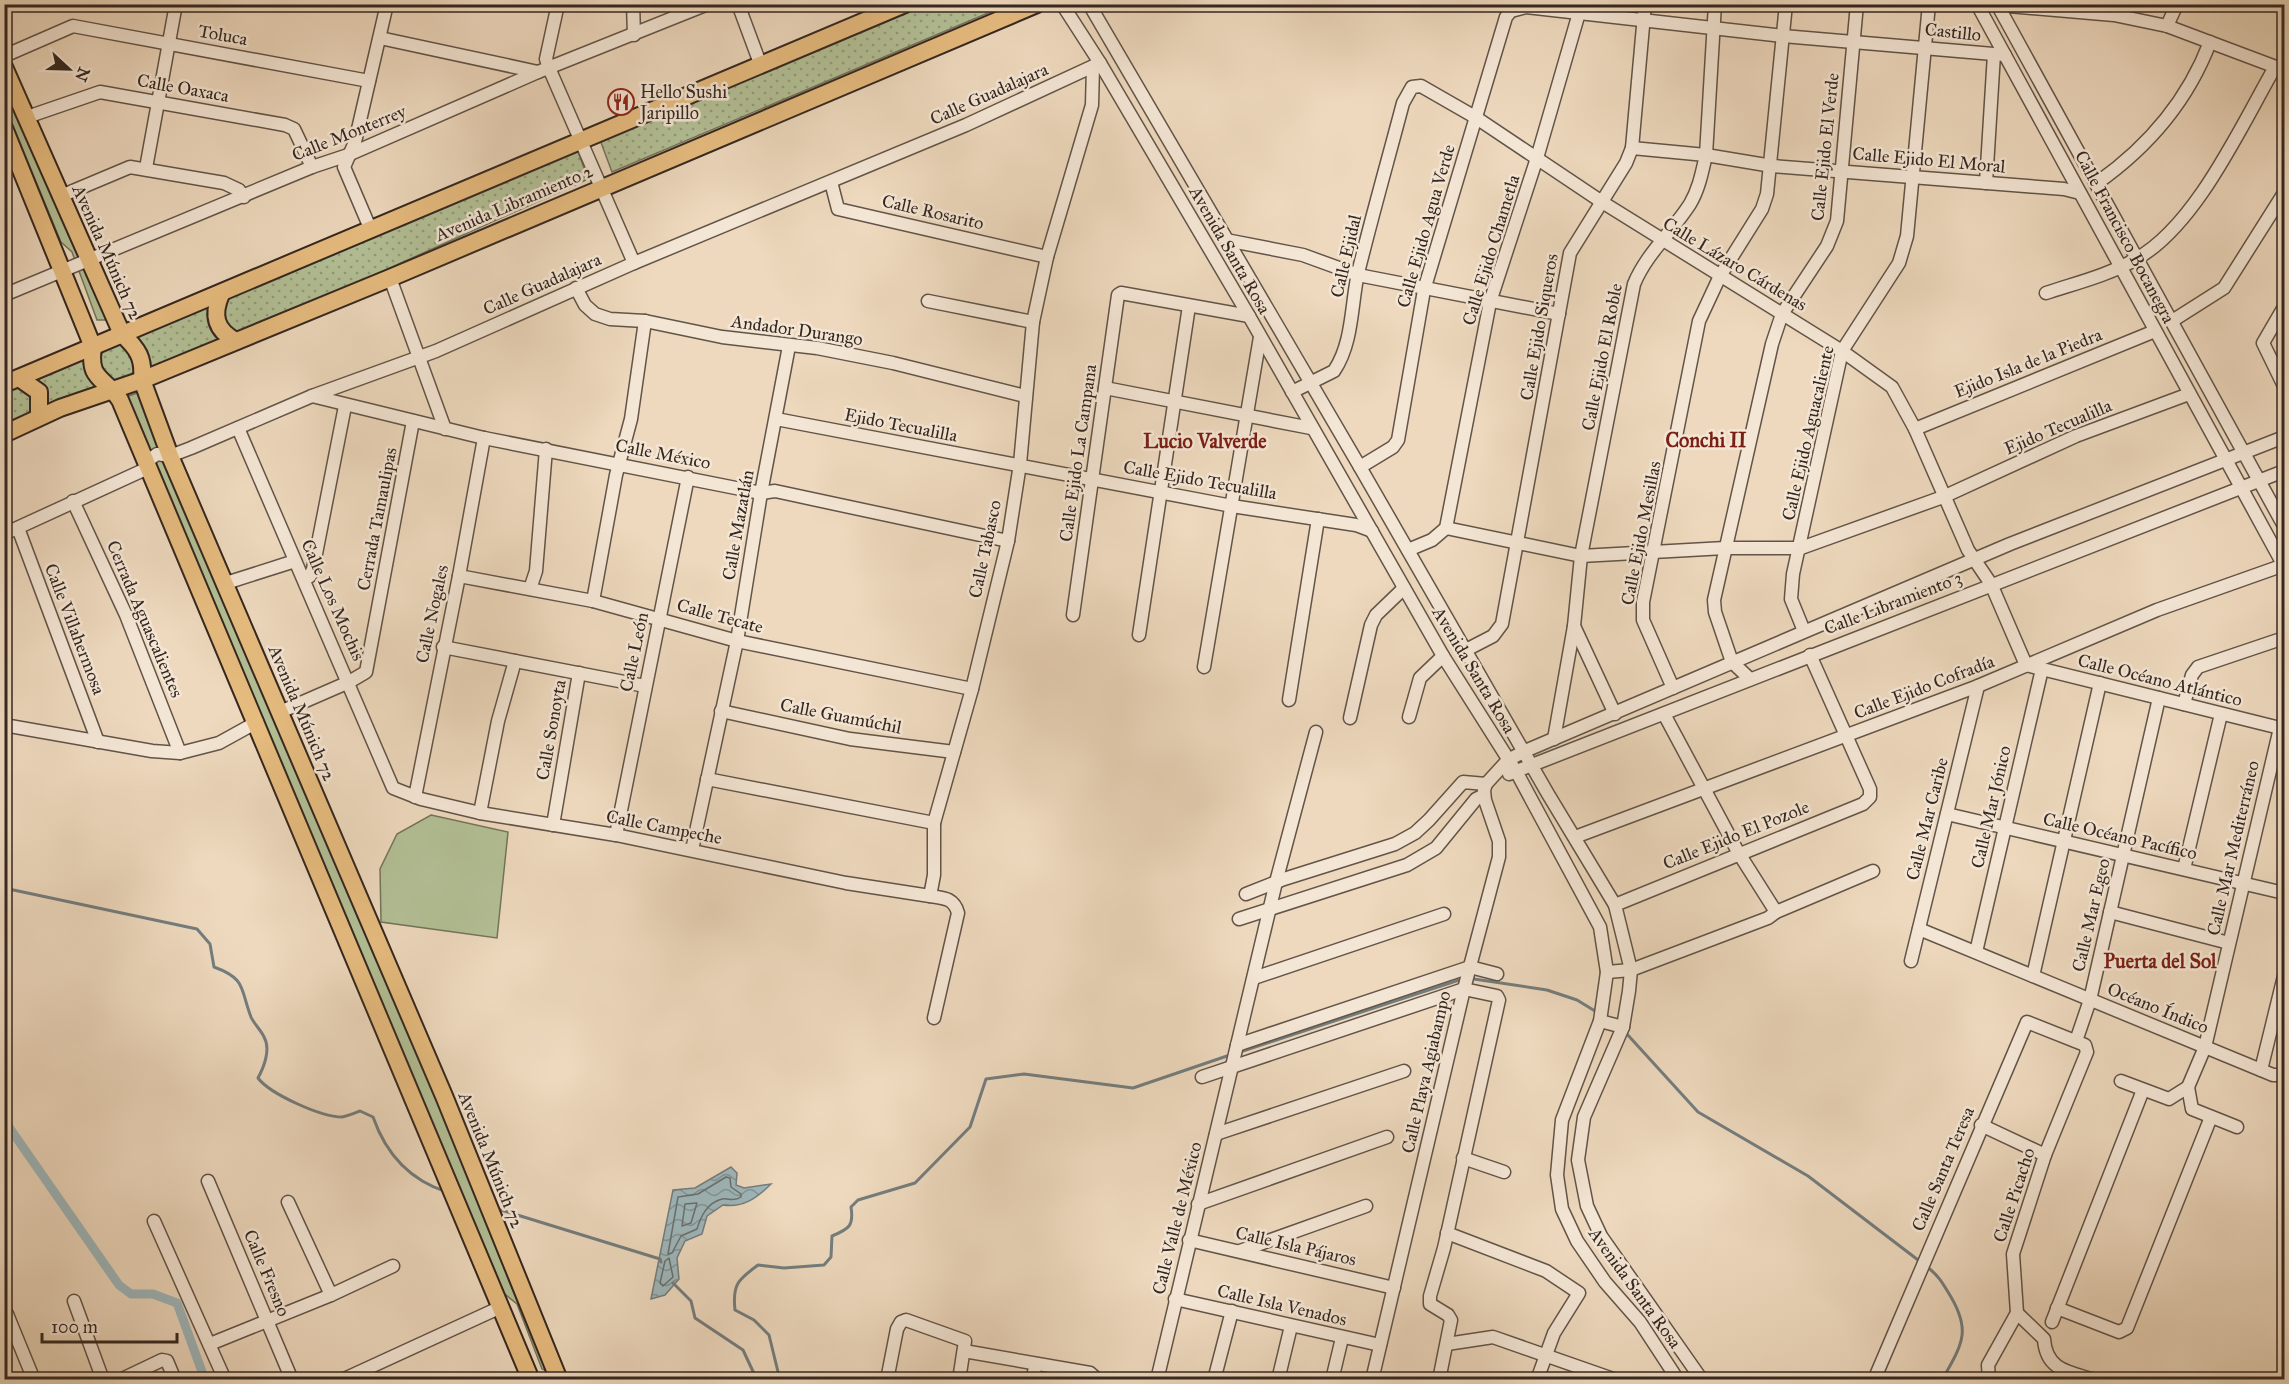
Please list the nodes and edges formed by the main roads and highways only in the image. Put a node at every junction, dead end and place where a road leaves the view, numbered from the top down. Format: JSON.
{"nodes":[{"id":1,"x":905,"y":4,"type":"edge"},
{"id":2,"x":1037,"y":4,"type":"edge"},
{"id":3,"x":4,"y":67,"type":"edge"},
{"id":4,"x":4,"y":128,"type":"edge"},
{"id":5,"x":221,"y":294,"type":"junction"},
{"id":6,"x":122,"y":334,"type":"junction"},
{"id":7,"x":236,"y":341,"type":"junction"},
{"id":8,"x":93,"y":347,"type":"junction"},
{"id":9,"x":142,"y":380,"type":"junction"},
{"id":10,"x":12,"y":381,"type":"edge"},
{"id":11,"x":114,"y":390,"type":"junction"},
{"id":12,"x":39,"y":417,"type":"junction"},
{"id":13,"x":4,"y":434,"type":"edge"},
{"id":14,"x":439,"y":1154,"type":"junction"},
{"id":15,"x":474,"y":1170,"type":"junction"},
{"id":16,"x":452,"y":1188,"type":"junction"},
{"id":17,"x":554,"y":1378,"type":"edge"},
{"id":18,"x":531,"y":1380,"type":"edge"}],
"edges":[{"from":1,"to":5,"type":"main road","name":"Avenida Libramiento 2"},
{"from":2,"to":7,"type":"main road","name":"Avenida Libramiento 2"},
{"from":3,"to":6,"type":"main road","name":"Avenida Múnich 72"},
{"from":4,"to":8,"type":"main road"},
{"from":5,"to":6,"type":"main road","name":"Avenida Libramiento 2"},
{"from":5,"to":7,"type":"main road"},
{"from":6,"to":8,"type":"main road","name":"Avenida Libramiento 2"},
{"from":6,"to":9,"type":"main road","name":"Avenida Múnich 72"},
{"from":7,"to":9,"type":"main road","name":"Avenida Libramiento 2"},
{"from":8,"to":10,"type":"main road","name":"Avenida Libramiento 2"},
{"from":8,"to":11,"type":"main road"},
{"from":9,"to":11,"type":"main road","name":"Avenida Libramiento 2"},
{"from":9,"to":15,"type":"main road","name":"Avenida Múnich 72"},
{"from":10,"to":12,"type":"main road"},
{"from":11,"to":12,"type":"main road","name":"Avenida Libramiento 2"},
{"from":11,"to":14,"type":"main road"},
{"from":12,"to":13,"type":"main road","name":"Avenida Libramiento 2"},
{"from":14,"to":15,"type":"main road"},
{"from":14,"to":16,"type":"main road"},
{"from":15,"to":16,"type":"main road"},
{"from":15,"to":17,"type":"main road","name":"Avenida Múnich 72"},
{"from":16,"to":18,"type":"main road"}]}
